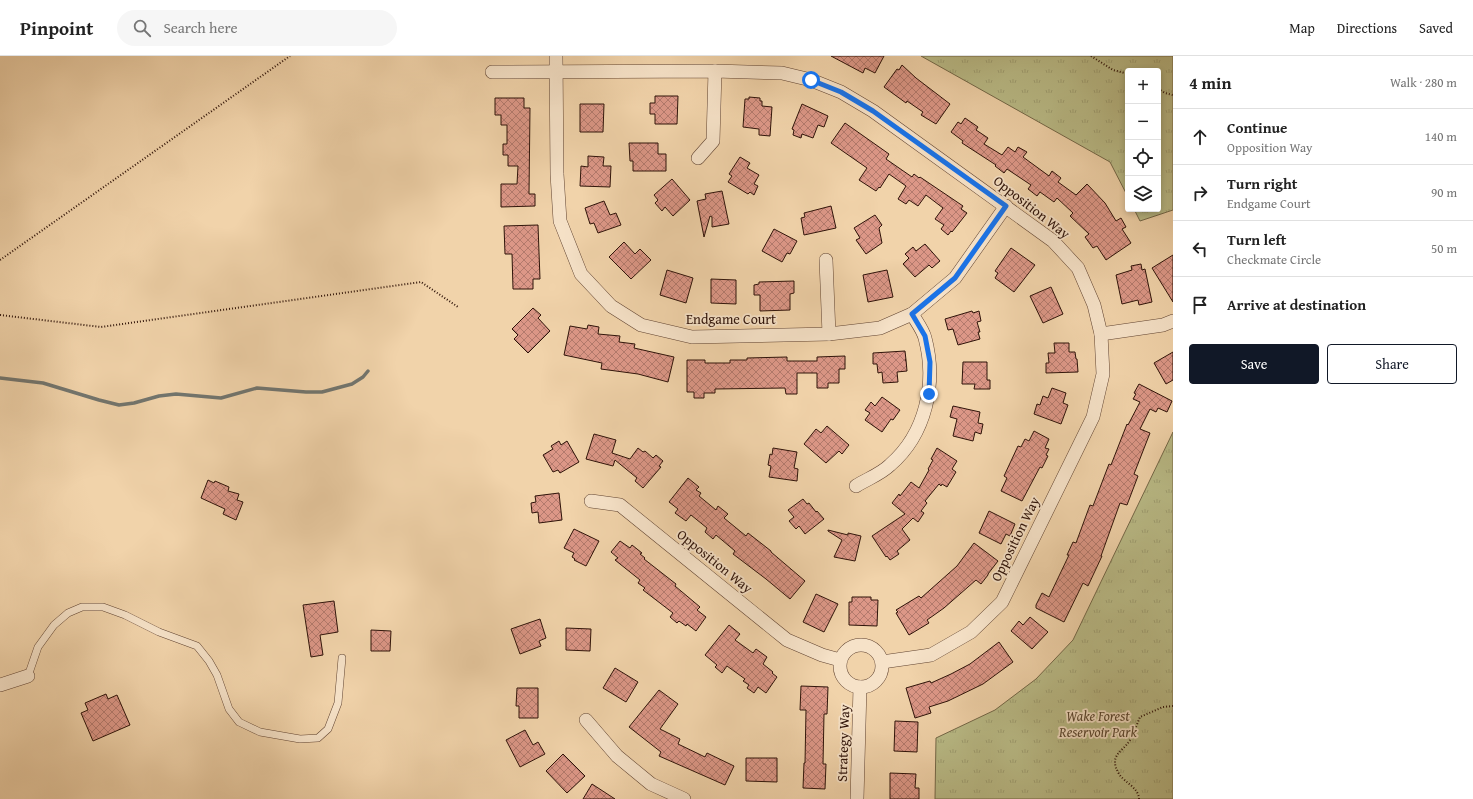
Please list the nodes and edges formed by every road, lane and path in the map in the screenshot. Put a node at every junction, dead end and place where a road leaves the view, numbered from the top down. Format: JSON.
{"nodes":[{"id":1,"x":290,"y":56,"type":"edge"},
{"id":2,"x":556,"y":56,"type":"edge"},
{"id":3,"x":1091,"y":56,"type":"edge"},
{"id":4,"x":492,"y":72,"type":"dead end"},
{"id":5,"x":556,"y":72,"type":"junction"},
{"id":6,"x":715,"y":72,"type":"junction"},
{"id":7,"x":1125,"y":73,"type":"edge"},
{"id":8,"x":1161,"y":91,"type":"edge"},
{"id":9,"x":1173,"y":95,"type":"edge"},
{"id":10,"x":698,"y":158,"type":"dead end"},
{"id":11,"x":1006,"y":206,"type":"junction"},
{"id":12,"x":0,"y":260,"type":"edge"},
{"id":13,"x":826,"y":260,"type":"dead end"},
{"id":14,"x":458,"y":307,"type":"dead end"},
{"id":15,"x":912,"y":314,"type":"junction"},
{"id":16,"x":0,"y":315,"type":"edge"},
{"id":17,"x":1173,"y":321,"type":"edge"},
{"id":18,"x":829,"y":334,"type":"junction"},
{"id":19,"x":1101,"y":334,"type":"junction"},
{"id":20,"x":856,"y":486,"type":"dead end"},
{"id":21,"x":591,"y":501,"type":"dead end"},
{"id":22,"x":342,"y":658,"type":"dead end"},
{"id":23,"x":840,"y":660,"type":"junction"},
{"id":24,"x":882,"y":662,"type":"junction"},
{"id":25,"x":28,"y":676,"type":"joint"},
{"id":26,"x":0,"y":685,"type":"edge"},
{"id":27,"x":860,"y":687,"type":"junction"},
{"id":28,"x":1173,"y":706,"type":"edge"},
{"id":29,"x":586,"y":720,"type":"dead end"},
{"id":30,"x":684,"y":799,"type":"edge"},
{"id":31,"x":857,"y":799,"type":"edge"},
{"id":32,"x":1139,"y":799,"type":"edge"}],
"edges":[{"from":1,"to":12,"type":"path"},
{"from":2,"to":5,"type":"street","name":"Endgame Court"},
{"from":3,"to":7,"type":"path"},
{"from":4,"to":5,"type":"street","name":"Opposition Way"},
{"from":5,"to":6,"type":"street","name":"Opposition Way"},
{"from":5,"to":18,"type":"street","name":"Endgame Court"},
{"from":6,"to":10,"type":"street"},
{"from":6,"to":11,"type":"street","name":"Opposition Way"},
{"from":8,"to":9,"type":"path"},
{"from":11,"to":15,"type":"street","name":"Endgame Court"},
{"from":11,"to":19,"type":"street","name":"Opposition Way"},
{"from":13,"to":18,"type":"street"},
{"from":14,"to":16,"type":"path"},
{"from":15,"to":18,"type":"street","name":"Endgame Court"},
{"from":15,"to":20,"type":"street"},
{"from":17,"to":19,"type":"street"},
{"from":19,"to":24,"type":"street","name":"Opposition Way"},
{"from":21,"to":23,"type":"street","name":"Opposition Way"},
{"from":22,"to":25,"type":"lane"},
{"from":23,"to":24,"type":"street"},
{"from":23,"to":27,"type":"street"},
{"from":24,"to":27,"type":"street"},
{"from":25,"to":26,"type":"street"},
{"from":27,"to":31,"type":"street","name":"Strategy Way"},
{"from":28,"to":32,"type":"path"},
{"from":29,"to":30,"type":"street"}]}
